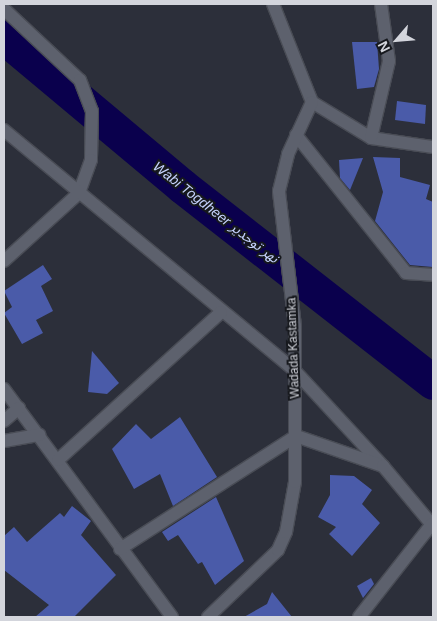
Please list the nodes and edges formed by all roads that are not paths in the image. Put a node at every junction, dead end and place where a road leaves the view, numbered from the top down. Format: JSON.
{"nodes":[{"id":1,"x":273,"y":4,"type":"edge"},
{"id":2,"x":381,"y":4,"type":"edge"},
{"id":3,"x":4,"y":9,"type":"edge"},
{"id":4,"x":312,"y":102,"type":"junction"},
{"id":5,"x":4,"y":130,"type":"edge"},
{"id":6,"x":296,"y":135,"type":"junction"},
{"id":7,"x":371,"y":138,"type":"junction"},
{"id":8,"x":433,"y":148,"type":"edge"},
{"id":9,"x":79,"y":193,"type":"junction"},
{"id":10,"x":4,"y":262,"type":"edge"},
{"id":11,"x":433,"y":275,"type":"edge"},
{"id":12,"x":221,"y":312,"type":"junction"},
{"id":13,"x":295,"y":371,"type":"junction"},
{"id":14,"x":4,"y":389,"type":"edge"},
{"id":15,"x":19,"y":408,"type":"junction"},
{"id":16,"x":4,"y":421,"type":"edge"},
{"id":17,"x":39,"y":435,"type":"junction"},
{"id":18,"x":296,"y":436,"type":"junction"},
{"id":19,"x":4,"y":441,"type":"edge"},
{"id":20,"x":58,"y":460,"type":"junction"},
{"id":21,"x":383,"y":466,"type":"junction"},
{"id":22,"x":432,"y":525,"type":"edge"},
{"id":23,"x":120,"y":549,"type":"junction"},
{"id":24,"x":222,"y":614,"type":"edge"},
{"id":25,"x":172,"y":617,"type":"edge"},
{"id":26,"x":208,"y":617,"type":"edge"},
{"id":27,"x":359,"y":617,"type":"edge"}],
"edges":[{"from":1,"to":4,"type":"street"},
{"from":2,"to":7,"type":"street"},
{"from":3,"to":9,"type":"street"},
{"from":4,"to":6,"type":"street","name":"Wadada Kastamka"},
{"from":4,"to":7,"type":"street"},
{"from":5,"to":9,"type":"street"},
{"from":6,"to":11,"type":"street"},
{"from":6,"to":13,"type":"street","name":"Wadada Kastamka"},
{"from":7,"to":8,"type":"street"},
{"from":9,"to":10,"type":"street"},
{"from":9,"to":12,"type":"street"},
{"from":12,"to":13,"type":"street"},
{"from":12,"to":20,"type":"street"},
{"from":13,"to":18,"type":"street","name":"Wadada Kastamka"},
{"from":13,"to":21,"type":"street"},
{"from":14,"to":15,"type":"street"},
{"from":15,"to":16,"type":"street"},
{"from":15,"to":17,"type":"street"},
{"from":17,"to":19,"type":"street"},
{"from":17,"to":20,"type":"street"},
{"from":18,"to":21,"type":"street"},
{"from":18,"to":23,"type":"street"},
{"from":18,"to":24,"type":"street","name":"Wadada Kastamka"},
{"from":20,"to":23,"type":"street"},
{"from":21,"to":22,"type":"street"},
{"from":22,"to":27,"type":"street"},
{"from":23,"to":25,"type":"street"},
{"from":24,"to":26,"type":"street","name":"Wadada Kastamka"}]}
